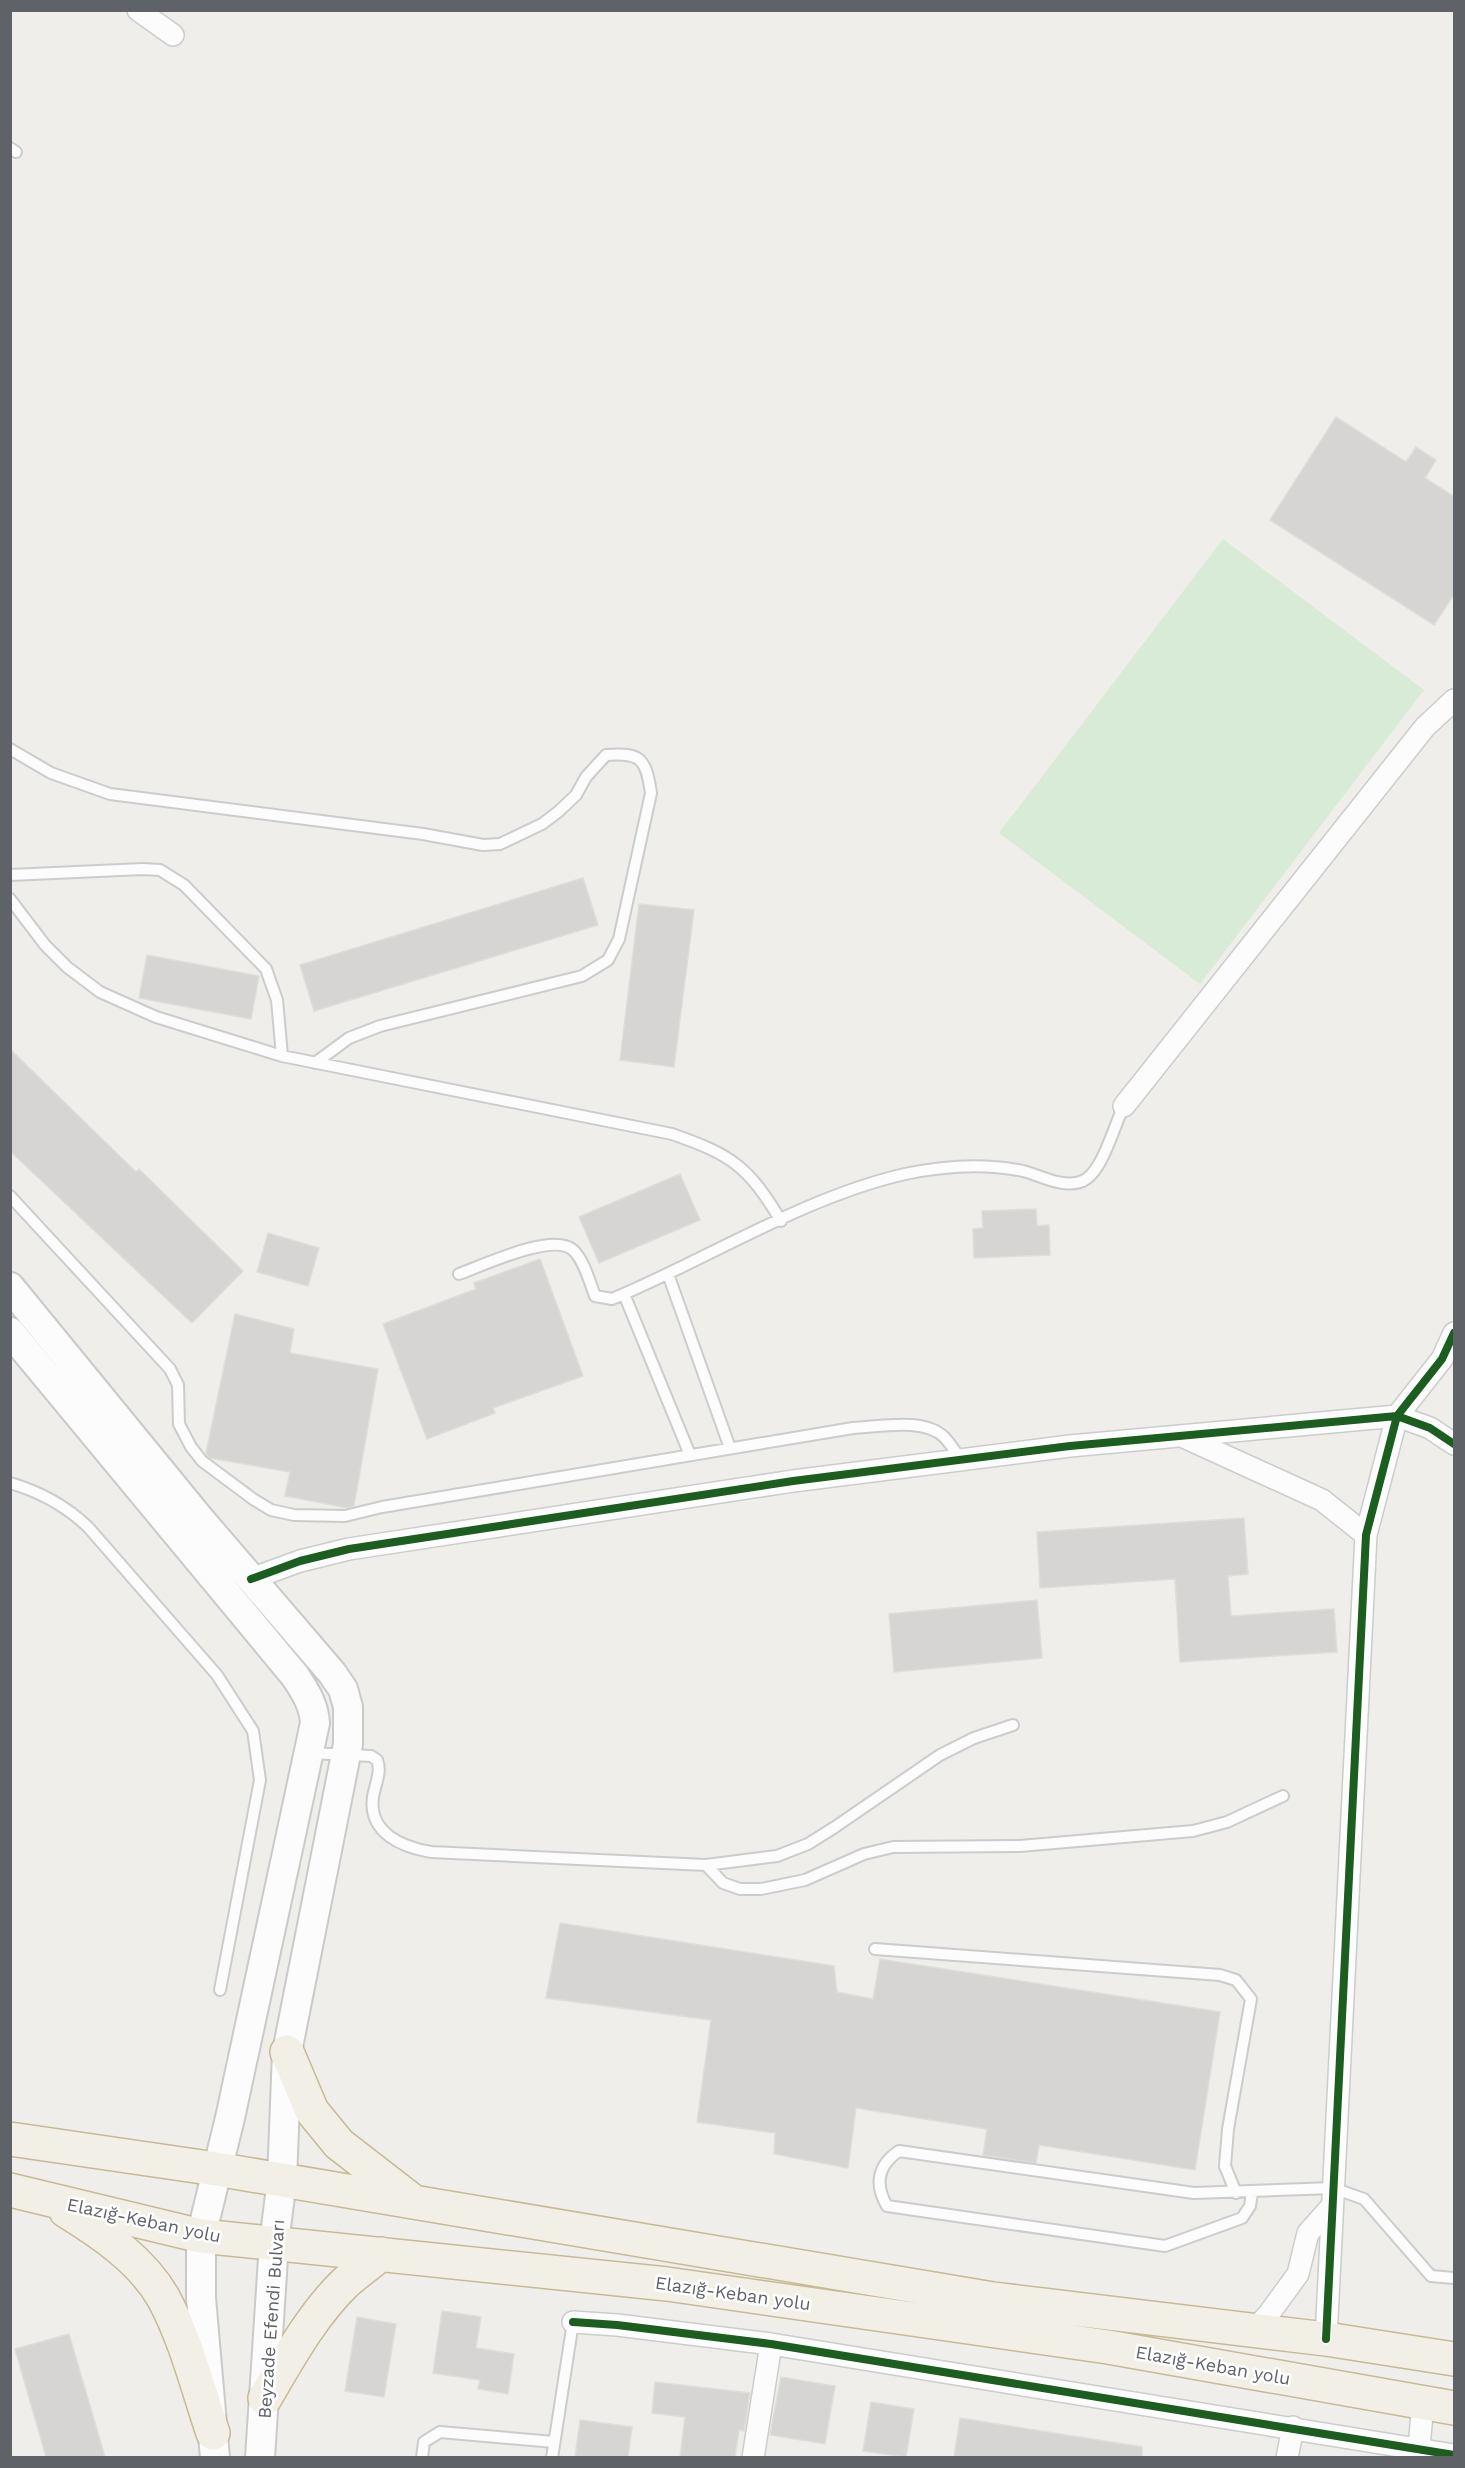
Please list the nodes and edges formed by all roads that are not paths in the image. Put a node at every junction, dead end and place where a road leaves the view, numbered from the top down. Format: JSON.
{"nodes":[{"id":1,"x":138,"y":10,"type":"edge"},
{"id":2,"x":173,"y":35,"type":"dead end"},
{"id":3,"x":1455,"y":700,"type":"edge"},
{"id":4,"x":10,"y":749,"type":"edge"},
{"id":5,"x":10,"y":874,"type":"edge"},
{"id":6,"x":10,"y":899,"type":"edge"},
{"id":7,"x":282,"y":1056,"type":"junction"},
{"id":8,"x":315,"y":1063,"type":"junction"},
{"id":9,"x":1124,"y":1106,"type":"joint"},
{"id":10,"x":10,"y":1196,"type":"edge"},
{"id":11,"x":781,"y":1221,"type":"junction"},
{"id":12,"x":459,"y":1274,"type":"dead end"},
{"id":13,"x":668,"y":1274,"type":"junction"},
{"id":14,"x":10,"y":1287,"type":"edge"},
{"id":15,"x":624,"y":1294,"type":"junction"},
{"id":16,"x":10,"y":1332,"type":"edge"},
{"id":17,"x":1453,"y":1339,"type":"edge"},
{"id":18,"x":1397,"y":1416,"type":"junction"},
{"id":19,"x":1185,"y":1437,"type":"junction"},
{"id":20,"x":1455,"y":1444,"type":"edge"},
{"id":21,"x":730,"y":1448,"type":"junction"},
{"id":22,"x":690,"y":1455,"type":"junction"},
{"id":23,"x":961,"y":1460,"type":"junction"},
{"id":24,"x":10,"y":1483,"type":"edge"},
{"id":25,"x":1366,"y":1535,"type":"junction"},
{"id":26,"x":251,"y":1579,"type":"junction"},
{"id":27,"x":1013,"y":1725,"type":"dead end"},
{"id":28,"x":309,"y":1753,"type":"junction"},
{"id":29,"x":346,"y":1754,"type":"junction"},
{"id":30,"x":1282,"y":1797,"type":"dead end"},
{"id":31,"x":706,"y":1865,"type":"junction"},
{"id":32,"x":875,"y":1949,"type":"dead end"},
{"id":33,"x":220,"y":1990,"type":"dead end"},
{"id":34,"x":287,"y":2052,"type":"junction"},
{"id":35,"x":10,"y":2139,"type":"edge"},
{"id":36,"x":216,"y":2169,"type":"junction"},
{"id":37,"x":282,"y":2180,"type":"junction"},
{"id":38,"x":10,"y":2190,"type":"edge"},
{"id":39,"x":1236,"y":2193,"type":"junction"},
{"id":40,"x":1252,"y":2193,"type":"junction"},
{"id":41,"x":1333,"y":2197,"type":"junction"},
{"id":42,"x":44,"y":2198,"type":"junction"},
{"id":43,"x":414,"y":2202,"type":"junction"},
{"id":44,"x":201,"y":2236,"type":"junction"},
{"id":45,"x":274,"y":2243,"type":"junction"},
{"id":46,"x":381,"y":2254,"type":"junction"},
{"id":47,"x":1455,"y":2278,"type":"edge"},
{"id":48,"x":573,"y":2322,"type":"joint"},
{"id":49,"x":1254,"y":2330,"type":"junction"},
{"id":50,"x":1326,"y":2338,"type":"junction"},
{"id":51,"x":771,"y":2344,"type":"junction"},
{"id":52,"x":1455,"y":2359,"type":"edge"},
{"id":53,"x":266,"y":2398,"type":"junction"},
{"id":54,"x":1423,"y":2403,"type":"junction"},
{"id":55,"x":1455,"y":2408,"type":"edge"},
{"id":56,"x":1293,"y":2427,"type":"junction"},
{"id":57,"x":554,"y":2442,"type":"junction"},
{"id":58,"x":214,"y":2445,"type":"edge"},
{"id":59,"x":1419,"y":2453,"type":"edge"},
{"id":60,"x":1455,"y":2455,"type":"edge"},
{"id":61,"x":260,"y":2457,"type":"edge"},
{"id":62,"x":422,"y":2457,"type":"edge"},
{"id":63,"x":552,"y":2457,"type":"edge"},
{"id":64,"x":753,"y":2457,"type":"edge"},
{"id":65,"x":1287,"y":2457,"type":"edge"}],
"edges":[{"from":1,"to":2,"type":"street"},
{"from":3,"to":9,"type":"street"},
{"from":4,"to":8,"type":"lane"},
{"from":5,"to":7,"type":"lane"},
{"from":6,"to":7,"type":"lane"},
{"from":7,"to":8,"type":"lane"},
{"from":8,"to":11,"type":"lane"},
{"from":9,"to":11,"type":"lane"},
{"from":10,"to":22,"type":"lane"},
{"from":11,"to":13,"type":"lane"},
{"from":12,"to":15,"type":"lane"},
{"from":13,"to":15,"type":"lane"},
{"from":13,"to":21,"type":"lane"},
{"from":14,"to":26,"type":"main road","name":"Beyzade Efendi Bulvarı"},
{"from":15,"to":22,"type":"lane"},
{"from":16,"to":28,"type":"main road"},
{"from":17,"to":18,"type":"street"},
{"from":18,"to":19,"type":"street"},
{"from":18,"to":20,"type":"street"},
{"from":18,"to":25,"type":"street"},
{"from":19,"to":23,"type":"street"},
{"from":19,"to":25,"type":"street"},
{"from":21,"to":22,"type":"lane"},
{"from":21,"to":23,"type":"lane"},
{"from":23,"to":26,"type":"street"},
{"from":24,"to":33,"type":"lane"},
{"from":25,"to":41,"type":"street"},
{"from":26,"to":29,"type":"main road","name":"Beyzade Efendi Bulvarı"},
{"from":27,"to":31,"type":"lane"},
{"from":28,"to":29,"type":"lane"},
{"from":28,"to":36,"type":"main road"},
{"from":29,"to":31,"type":"lane"},
{"from":29,"to":34,"type":"main road","name":"Beyzade Efendi Bulvarı"},
{"from":30,"to":31,"type":"lane"},
{"from":32,"to":39,"type":"lane"},
{"from":34,"to":37,"type":"main road","name":"Beyzade Efendi Bulvarı"},
{"from":34,"to":43,"type":"highway"},
{"from":35,"to":36,"type":"highway","name":"Elazığ-Keban yolu"},
{"from":36,"to":37,"type":"highway","name":"Elazığ-Keban yolu"},
{"from":36,"to":44,"type":"main road"},
{"from":37,"to":43,"type":"highway","name":"Elazığ-Keban yolu"},
{"from":37,"to":45,"type":"main road","name":"Beyzade Efendi Bulvarı"},
{"from":38,"to":42,"type":"highway","name":"Elazığ-Keban yolu"},
{"from":39,"to":40,"type":"lane"},
{"from":39,"to":40,"type":"lane"},
{"from":40,"to":41,"type":"lane"},
{"from":41,"to":47,"type":"lane"},
{"from":41,"to":49,"type":"street"},
{"from":41,"to":50,"type":"street"},
{"from":42,"to":44,"type":"highway","name":"Elazığ-Keban yolu"},
{"from":42,"to":58,"type":"highway"},
{"from":43,"to":49,"type":"highway","name":"Elazığ-Keban yolu"},
{"from":44,"to":45,"type":"highway","name":"Elazığ-Keban yolu"},
{"from":44,"to":58,"type":"main road"},
{"from":45,"to":46,"type":"highway","name":"Elazığ-Keban yolu"},
{"from":45,"to":53,"type":"main road","name":"Beyzade Efendi Bulvarı"},
{"from":46,"to":53,"type":"highway"},
{"from":46,"to":54,"type":"highway","name":"Elazığ-Keban yolu"},
{"from":48,"to":51,"type":"street"},
{"from":48,"to":57,"type":"lane"},
{"from":49,"to":50,"type":"highway","name":"Elazığ-Keban yolu"},
{"from":50,"to":52,"type":"highway","name":"Elazığ-Keban yolu"},
{"from":51,"to":56,"type":"street"},
{"from":51,"to":64,"type":"street"},
{"from":53,"to":61,"type":"main road","name":"Beyzade Efendi Bulvarı"},
{"from":54,"to":55,"type":"highway","name":"Elazığ-Keban yolu"},
{"from":54,"to":59,"type":"street"},
{"from":56,"to":59,"type":"street"},
{"from":56,"to":65,"type":"street"},
{"from":57,"to":62,"type":"lane"},
{"from":57,"to":63,"type":"lane"},
{"from":59,"to":60,"type":"street"}]}
